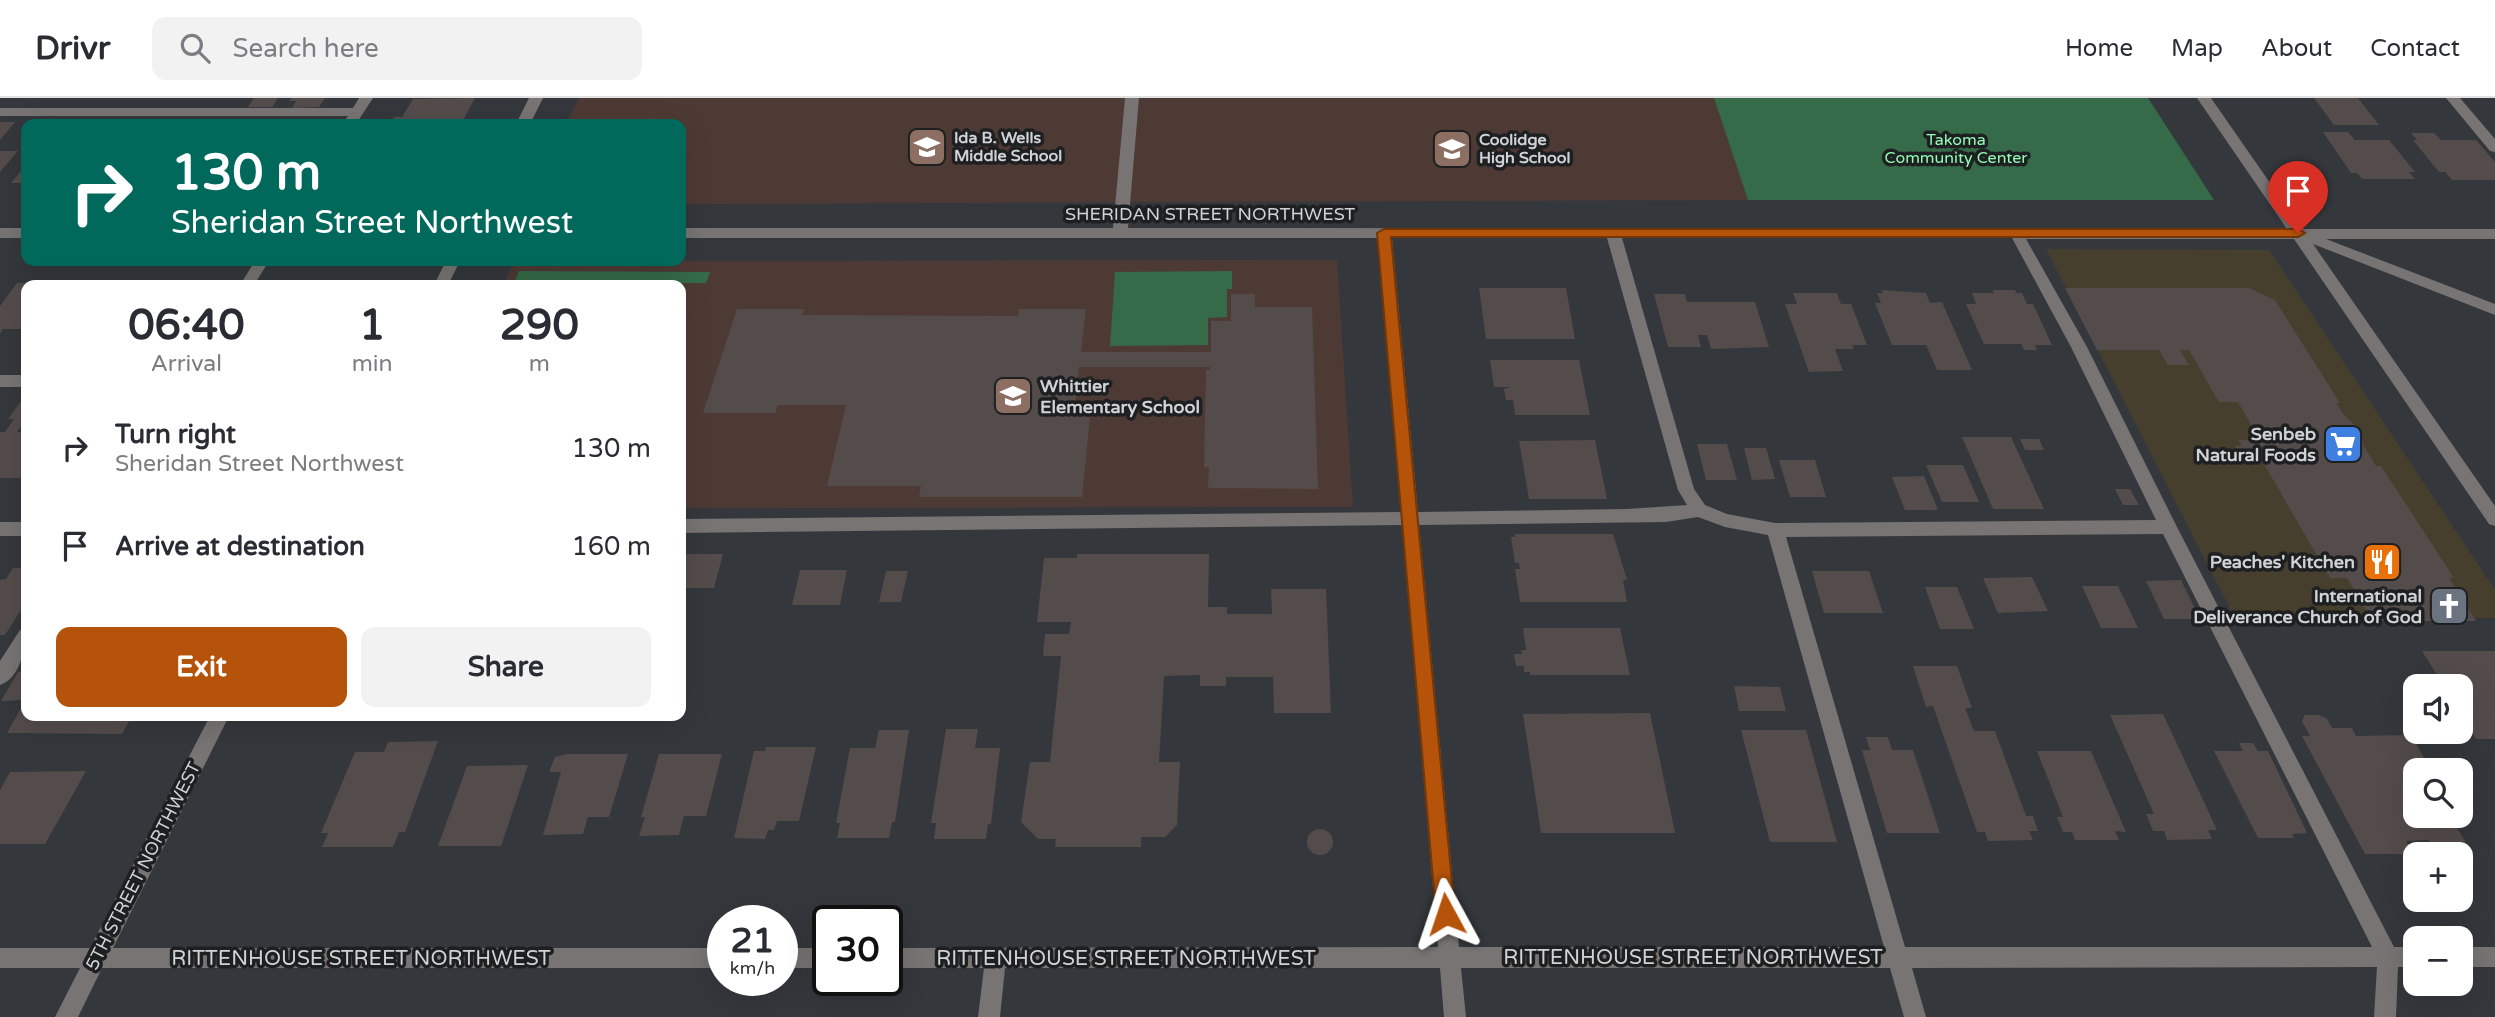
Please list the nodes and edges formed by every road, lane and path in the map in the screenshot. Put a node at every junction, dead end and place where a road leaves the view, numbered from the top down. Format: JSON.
{"nodes":[{"id":1,"x":366,"y":98,"type":"edge"},
{"id":2,"x":536,"y":98,"type":"edge"},
{"id":3,"x":1132,"y":98,"type":"edge"},
{"id":4,"x":2204,"y":98,"type":"edge"},
{"id":5,"x":2453,"y":98,"type":"edge"},
{"id":6,"x":0,"y":111,"type":"edge"},
{"id":7,"x":353,"y":118,"type":"edge"},
{"id":8,"x":526,"y":119,"type":"edge"},
{"id":9,"x":2495,"y":148,"type":"edge"},
{"id":10,"x":0,"y":233,"type":"edge"},
{"id":11,"x":21,"y":233,"type":"edge"},
{"id":12,"x":686,"y":233,"type":"edge"},
{"id":13,"x":1120,"y":233,"type":"junction"},
{"id":14,"x":1384,"y":233,"type":"junction"},
{"id":15,"x":1613,"y":233,"type":"junction"},
{"id":16,"x":2016,"y":233,"type":"junction"},
{"id":17,"x":2298,"y":233,"type":"junction"},
{"id":18,"x":2495,"y":233,"type":"edge"},
{"id":19,"x":2495,"y":310,"type":"edge"},
{"id":20,"x":0,"y":381,"type":"edge"},
{"id":21,"x":21,"y":381,"type":"edge"},
{"id":22,"x":1699,"y":510,"type":"junction"},
{"id":23,"x":1410,"y":517,"type":"junction"},
{"id":24,"x":2495,"y":519,"type":"edge"},
{"id":25,"x":686,"y":526,"type":"edge"},
{"id":26,"x":2168,"y":527,"type":"junction"},
{"id":27,"x":0,"y":529,"type":"edge"},
{"id":28,"x":21,"y":529,"type":"edge"},
{"id":29,"x":1775,"y":530,"type":"junction"},
{"id":30,"x":21,"y":643,"type":"edge"},
{"id":31,"x":0,"y":677,"type":"edge"},
{"id":32,"x":217,"y":721,"type":"edge"},
{"id":33,"x":1898,"y":957,"type":"junction"},
{"id":34,"x":2388,"y":957,"type":"junction"},
{"id":35,"x":2403,"y":957,"type":"edge"},
{"id":36,"x":2473,"y":957,"type":"edge"},
{"id":37,"x":2495,"y":957,"type":"edge"},
{"id":38,"x":0,"y":958,"type":"edge"},
{"id":39,"x":97,"y":958,"type":"junction"},
{"id":40,"x":707,"y":958,"type":"edge"},
{"id":41,"x":903,"y":958,"type":"edge"},
{"id":42,"x":996,"y":958,"type":"junction"},
{"id":43,"x":1450,"y":958,"type":"junction"},
{"id":44,"x":66,"y":1017,"type":"edge"},
{"id":45,"x":989,"y":1017,"type":"edge"},
{"id":46,"x":1455,"y":1017,"type":"edge"},
{"id":47,"x":1916,"y":1017,"type":"edge"},
{"id":48,"x":2385,"y":1017,"type":"edge"}],
"edges":[{"from":1,"to":7,"type":"street"},
{"from":2,"to":8,"type":"street"},
{"from":3,"to":13,"type":"street"},
{"from":4,"to":17,"type":"street"},
{"from":5,"to":9,"type":"street"},
{"from":6,"to":7,"type":"street"},
{"from":10,"to":11,"type":"street"},
{"from":12,"to":13,"type":"street","name":"SHERIDAN STREET NORTHWEST"},
{"from":13,"to":14,"type":"street","name":"SHERIDAN STREET NORTHWEST"},
{"from":14,"to":15,"type":"street","name":"SHERIDAN STREET NORTHWEST"},
{"from":14,"to":23,"type":"street"},
{"from":15,"to":16,"type":"street","name":"SHERIDAN STREET NORTHWEST"},
{"from":15,"to":22,"type":"street"},
{"from":16,"to":17,"type":"street","name":"SHERIDAN STREET NORTHWEST"},
{"from":16,"to":26,"type":"street"},
{"from":17,"to":18,"type":"street","name":"SHERIDAN STREET NORTHWEST"},
{"from":17,"to":19,"type":"street"},
{"from":17,"to":24,"type":"street"},
{"from":20,"to":21,"type":"street"},
{"from":22,"to":23,"type":"street"},
{"from":22,"to":29,"type":"street"},
{"from":23,"to":25,"type":"street"},
{"from":23,"to":43,"type":"street"},
{"from":26,"to":29,"type":"street"},
{"from":26,"to":34,"type":"street"},
{"from":27,"to":28,"type":"street"},
{"from":29,"to":33,"type":"street"},
{"from":30,"to":31,"type":"street"},
{"from":32,"to":39,"type":"street","name":"5TH STREET NORTHWEST"},
{"from":33,"to":34,"type":"street","name":"RITTENHOUSE STREET NORTHWEST"},
{"from":33,"to":43,"type":"street","name":"RITTENHOUSE STREET NORTHWEST"},
{"from":33,"to":47,"type":"street"},
{"from":34,"to":35,"type":"street","name":"RITTENHOUSE STREET NORTHWEST"},
{"from":34,"to":48,"type":"street"},
{"from":36,"to":37,"type":"street"},
{"from":38,"to":39,"type":"street","name":"RITTENHOUSE STREET NORTHWEST"},
{"from":39,"to":40,"type":"street","name":"RITTENHOUSE STREET NORTHWEST"},
{"from":39,"to":44,"type":"street","name":"5TH STREET NORTHWEST"},
{"from":41,"to":42,"type":"street","name":"RITTENHOUSE STREET NORTHWEST"},
{"from":42,"to":43,"type":"street","name":"RITTENHOUSE STREET NORTHWEST"},
{"from":42,"to":45,"type":"street"},
{"from":43,"to":46,"type":"street"}]}
